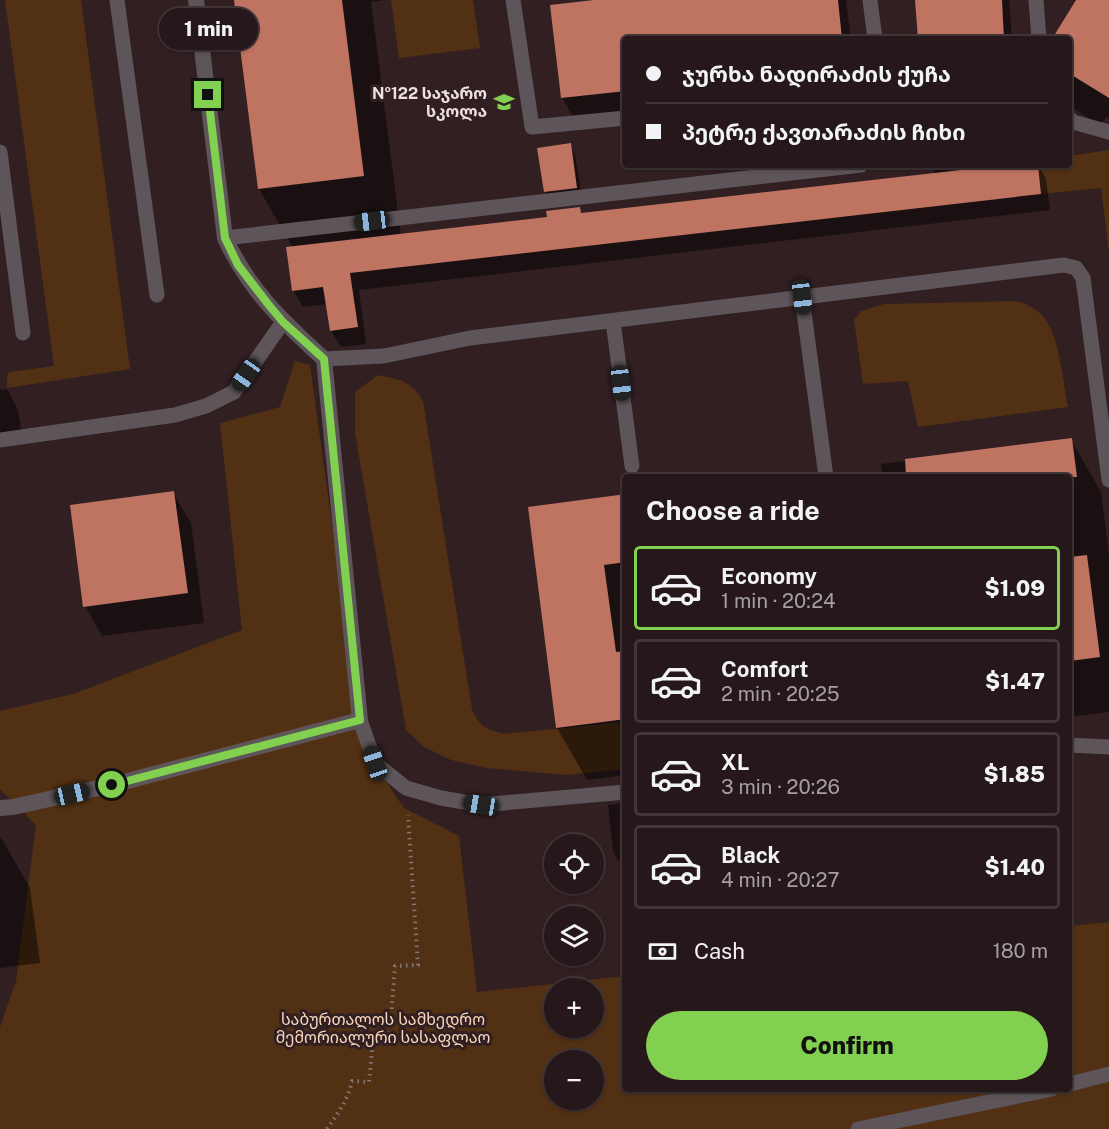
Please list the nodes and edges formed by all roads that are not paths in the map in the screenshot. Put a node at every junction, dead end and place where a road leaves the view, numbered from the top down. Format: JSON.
{"nodes":[{"id":1,"x":117,"y":0,"type":"edge"},
{"id":2,"x":196,"y":0,"type":"edge"},
{"id":3,"x":513,"y":0,"type":"edge"},
{"id":4,"x":870,"y":0,"type":"edge"},
{"id":5,"x":1036,"y":0,"type":"edge"},
{"id":6,"x":875,"y":36,"type":"edge"},
{"id":7,"x":1039,"y":36,"type":"edge"},
{"id":8,"x":622,"y":118,"type":"edge"},
{"id":9,"x":1072,"y":121,"type":"edge"},
{"id":10,"x":1109,"y":132,"type":"edge"},
{"id":11,"x":0,"y":152,"type":"edge"},
{"id":12,"x":835,"y":168,"type":"edge"},
{"id":13,"x":225,"y":238,"type":"junction"},
{"id":14,"x":157,"y":295,"type":"dead end"},
{"id":15,"x":802,"y":297,"type":"junction"},
{"id":16,"x":613,"y":321,"type":"junction"},
{"id":17,"x":283,"y":322,"type":"junction"},
{"id":18,"x":23,"y":333,"type":"dead end"},
{"id":19,"x":324,"y":359,"type":"junction"},
{"id":20,"x":0,"y":440,"type":"edge"},
{"id":21,"x":632,"y":466,"type":"dead end"},
{"id":22,"x":826,"y":474,"type":"edge"},
{"id":23,"x":1109,"y":480,"type":"edge"},
{"id":24,"x":360,"y":720,"type":"junction"},
{"id":25,"x":1072,"y":745,"type":"edge"},
{"id":26,"x":1109,"y":747,"type":"edge"},
{"id":27,"x":622,"y":792,"type":"edge"},
{"id":28,"x":0,"y":808,"type":"edge"},
{"id":29,"x":1109,"y":1074,"type":"edge"},
{"id":30,"x":1072,"y":1083,"type":"edge"},
{"id":31,"x":1037,"y":1092,"type":"edge"},
{"id":32,"x":858,"y":1129,"type":"edge"}],
"edges":[{"from":1,"to":14,"type":"lane"},
{"from":2,"to":13,"type":"street"},
{"from":3,"to":8,"type":"lane"},
{"from":4,"to":6,"type":"lane"},
{"from":5,"to":7,"type":"lane"},
{"from":9,"to":10,"type":"lane"},
{"from":11,"to":18,"type":"lane"},
{"from":12,"to":13,"type":"lane"},
{"from":13,"to":17,"type":"street"},
{"from":15,"to":16,"type":"lane"},
{"from":15,"to":22,"type":"lane"},
{"from":15,"to":23,"type":"lane"},
{"from":16,"to":19,"type":"lane"},
{"from":16,"to":21,"type":"lane"},
{"from":17,"to":19,"type":"street"},
{"from":17,"to":20,"type":"lane"},
{"from":19,"to":24,"type":"street"},
{"from":24,"to":27,"type":"lane"},
{"from":24,"to":28,"type":"street"},
{"from":25,"to":26,"type":"lane"},
{"from":29,"to":30,"type":"lane"},
{"from":31,"to":32,"type":"lane"}]}
